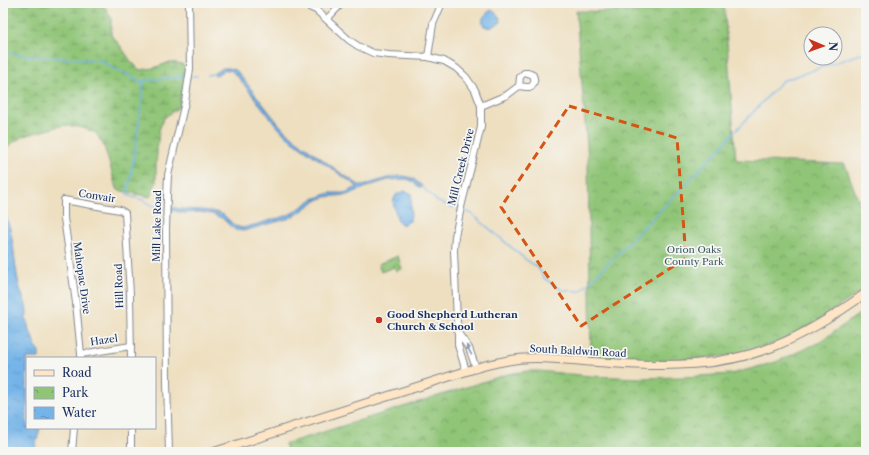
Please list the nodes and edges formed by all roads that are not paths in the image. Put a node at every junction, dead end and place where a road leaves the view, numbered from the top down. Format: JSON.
{"nodes":[{"id":1,"x":189,"y":3,"type":"edge"},
{"id":2,"x":300,"y":3,"type":"edge"},
{"id":3,"x":342,"y":3,"type":"edge"},
{"id":4,"x":442,"y":3,"type":"edge"},
{"id":5,"x":327,"y":19,"type":"junction"},
{"id":6,"x":428,"y":57,"type":"junction"},
{"id":7,"x":519,"y":86,"type":"dead end"},
{"id":8,"x":481,"y":106,"type":"junction"},
{"id":9,"x":64,"y":200,"type":"joint"},
{"id":10,"x":125,"y":213,"type":"joint"},
{"id":11,"x":866,"y":293,"type":"edge"},
{"id":12,"x":458,"y":333,"type":"junction"},
{"id":13,"x":131,"y":346,"type":"junction"},
{"id":14,"x":81,"y":356,"type":"edge"},
{"id":15,"x":131,"y":357,"type":"edge"},
{"id":16,"x":476,"y":368,"type":"junction"},
{"id":17,"x":466,"y":371,"type":"junction"},
{"id":18,"x":74,"y":429,"type":"edge"},
{"id":19,"x":131,"y":429,"type":"edge"},
{"id":20,"x":72,"y":452,"type":"edge"},
{"id":21,"x":131,"y":452,"type":"edge"},
{"id":22,"x":169,"y":452,"type":"edge"},
{"id":23,"x":214,"y":452,"type":"edge"}],
"edges":[{"from":1,"to":22,"type":"street","name":"Mill Lake Road"},
{"from":2,"to":5,"type":"street","name":"Mill Creek Drive"},
{"from":3,"to":5,"type":"street"},
{"from":4,"to":6,"type":"street"},
{"from":5,"to":6,"type":"street","name":"Mill Creek Drive"},
{"from":6,"to":8,"type":"street","name":"Mill Creek Drive"},
{"from":7,"to":8,"type":"street"},
{"from":8,"to":12,"type":"street","name":"Mill Creek Drive"},
{"from":9,"to":10,"type":"street","name":"Convair"},
{"from":9,"to":14,"type":"street","name":"Mahopac Drive"},
{"from":10,"to":13,"type":"street","name":"Hill Road"},
{"from":11,"to":16,"type":"main road","name":"South Baldwin Road"},
{"from":16,"to":12,"type":"street","one_way":true},
{"from":12,"to":17,"type":"street","name":"Mill Creek Drive"},
{"from":13,"to":14,"type":"street","name":"Hazel"},
{"from":13,"to":15,"type":"street","name":"Hill Road"},
{"from":16,"to":17,"type":"main road","name":"South Baldwin Road"},
{"from":17,"to":23,"type":"main road","name":"South Baldwin Road"},
{"from":18,"to":20,"type":"street"},
{"from":19,"to":21,"type":"street"}]}
